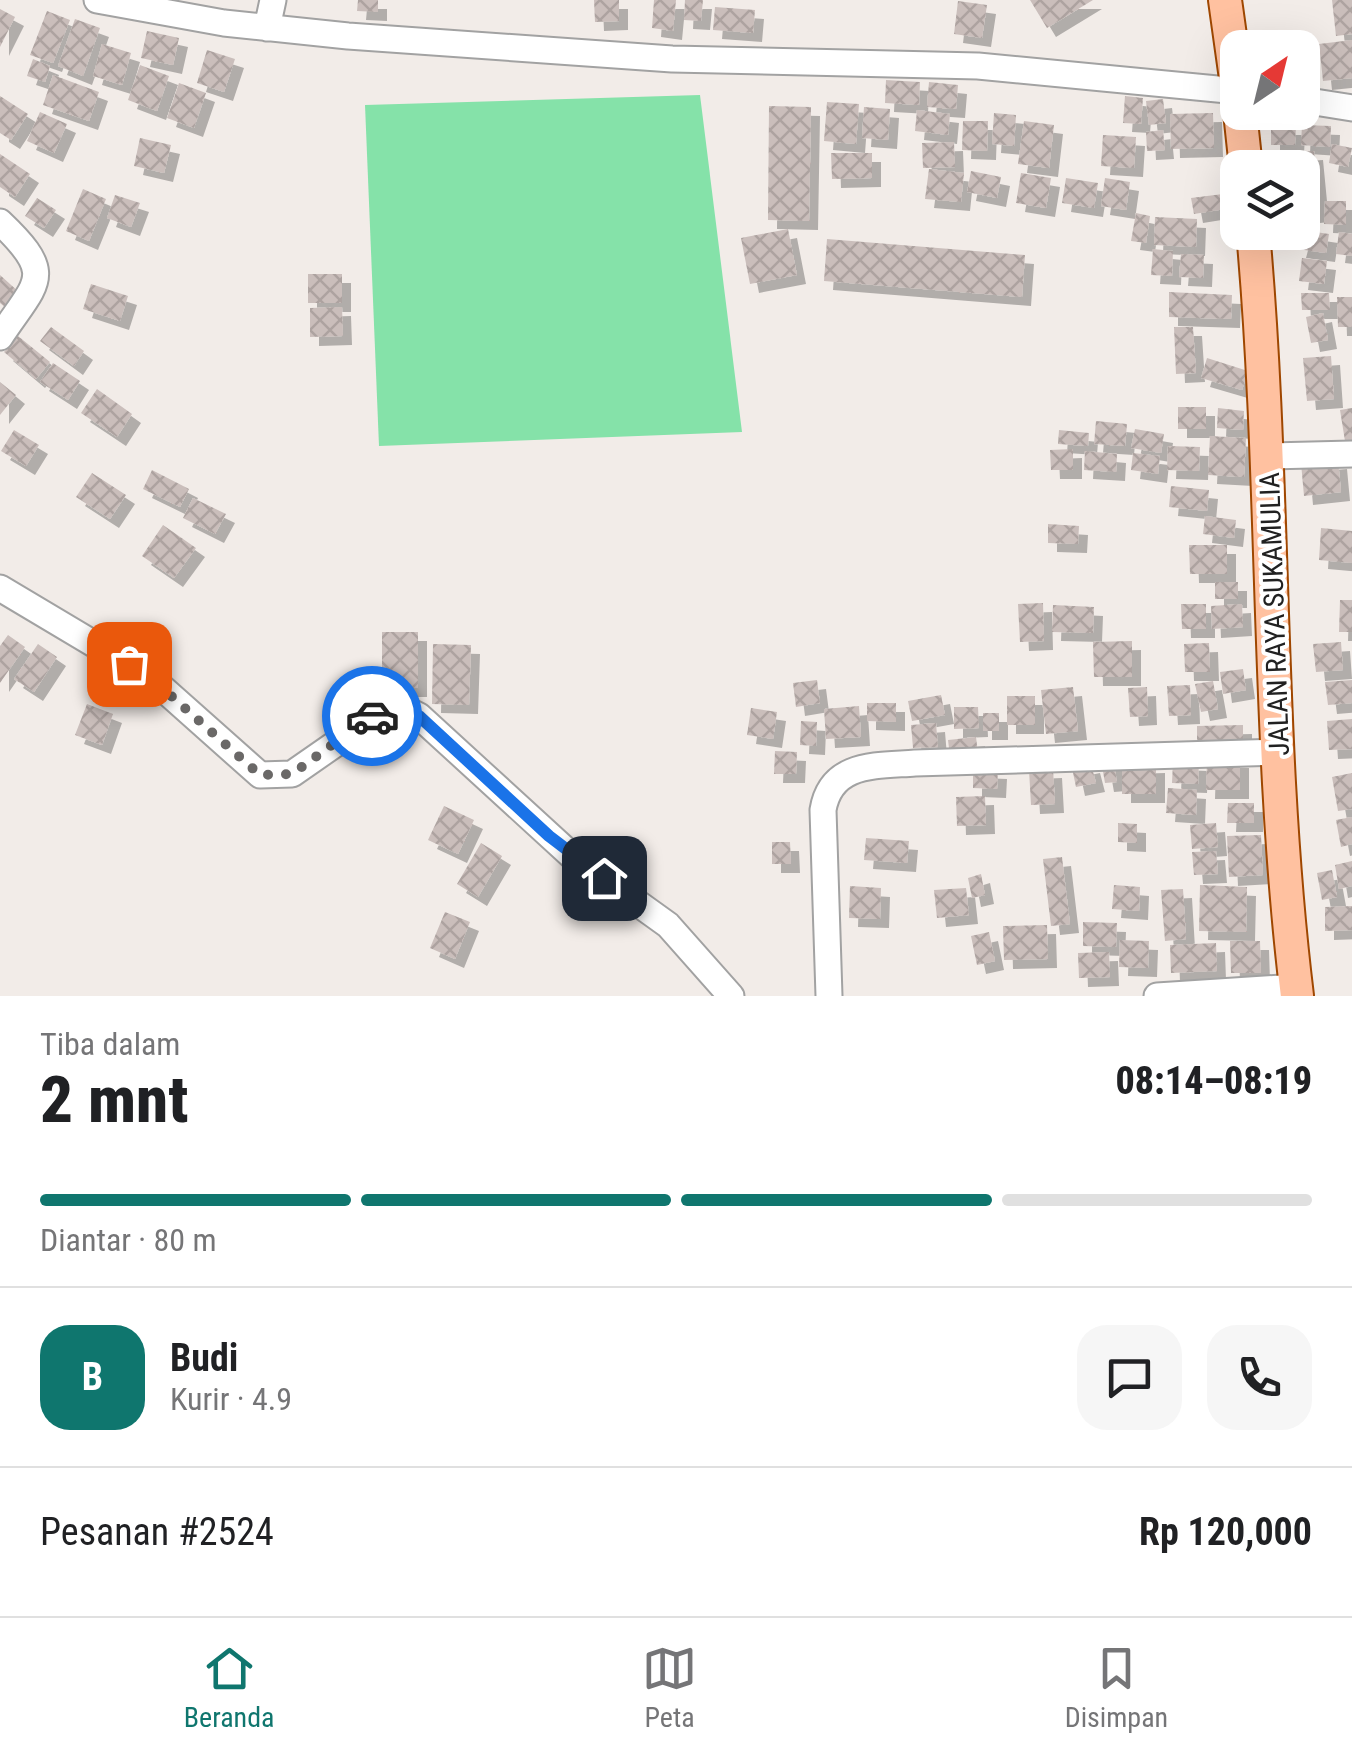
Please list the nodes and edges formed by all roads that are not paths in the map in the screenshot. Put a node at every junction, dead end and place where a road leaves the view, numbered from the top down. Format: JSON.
{"nodes":[{"id":1,"x":97,"y":0,"type":"edge"},
{"id":2,"x":273,"y":0,"type":"edge"},
{"id":3,"x":1225,"y":0,"type":"edge"},
{"id":4,"x":267,"y":28,"type":"junction"},
{"id":5,"x":1229,"y":30,"type":"edge"},
{"id":6,"x":1220,"y":90,"type":"edge"},
{"id":7,"x":1320,"y":103,"type":"edge"},
{"id":8,"x":1352,"y":108,"type":"edge"},
{"id":9,"x":0,"y":222,"type":"edge"},
{"id":10,"x":1254,"y":250,"type":"edge"},
{"id":11,"x":0,"y":338,"type":"edge"},
{"id":12,"x":1352,"y":454,"type":"edge"},
{"id":13,"x":1269,"y":456,"type":"junction"},
{"id":14,"x":0,"y":588,"type":"edge"},
{"id":15,"x":1278,"y":752,"type":"junction"},
{"id":16,"x":1296,"y":991,"type":"edge"},
{"id":17,"x":731,"y":996,"type":"edge"},
{"id":18,"x":829,"y":996,"type":"edge"},
{"id":19,"x":1158,"y":996,"type":"edge"}],
"edges":[{"from":1,"to":4,"type":"street"},
{"from":2,"to":4,"type":"street"},
{"from":3,"to":5,"type":"main road"},
{"from":4,"to":6,"type":"street"},
{"from":7,"to":8,"type":"street"},
{"from":9,"to":11,"type":"street"},
{"from":10,"to":13,"type":"main road","name":"JALAN RAYA SUKAMULIA"},
{"from":12,"to":13,"type":"street"},
{"from":13,"to":15,"type":"main road","name":"JALAN RAYA SUKAMULIA"},
{"from":14,"to":17,"type":"street"},
{"from":15,"to":16,"type":"main road","name":"JALAN RAYA SUKAMULIA"},
{"from":15,"to":18,"type":"street"},
{"from":16,"to":19,"type":"street"}]}
